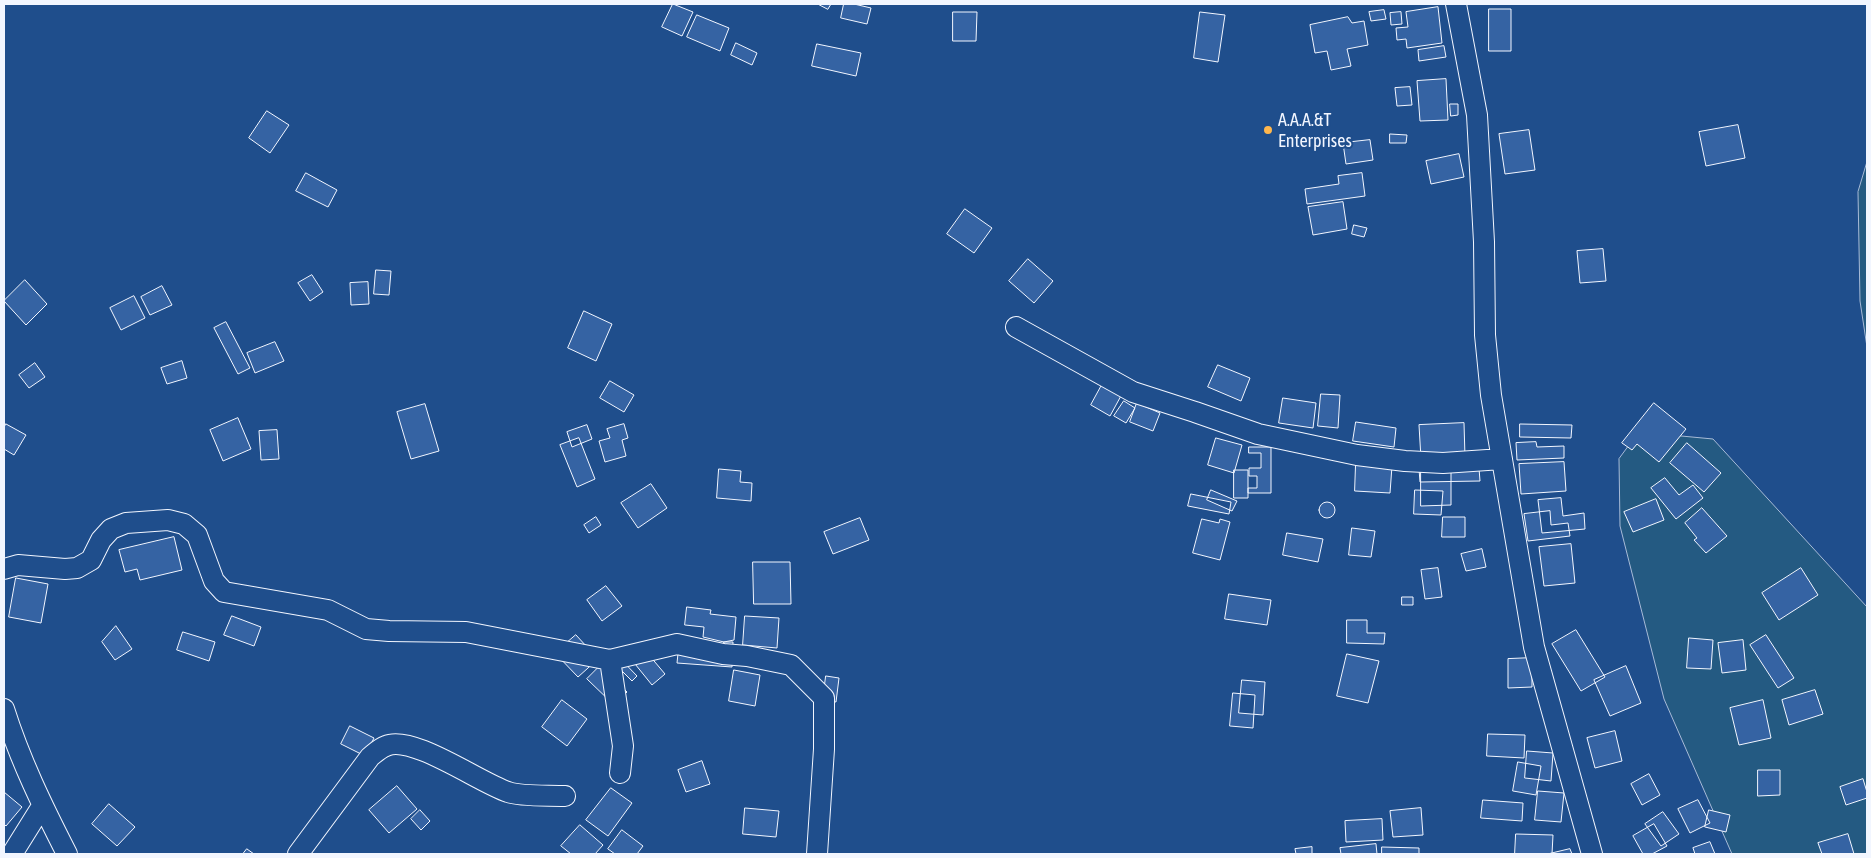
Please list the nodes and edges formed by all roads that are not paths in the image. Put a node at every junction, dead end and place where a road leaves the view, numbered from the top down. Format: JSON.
{"nodes":[{"id":1,"x":1456,"y":4,"type":"edge"},
{"id":2,"x":1016,"y":327,"type":"dead end"},
{"id":3,"x":1502,"y":459,"type":"junction"},
{"id":4,"x":4,"y":569,"type":"edge"},
{"id":5,"x":610,"y":660,"type":"junction"},
{"id":6,"x":4,"y":710,"type":"edge"},
{"id":7,"x":620,"y":773,"type":"dead end"},
{"id":8,"x":566,"y":796,"type":"dead end"},
{"id":9,"x":42,"y":806,"type":"junction"},
{"id":10,"x":12,"y":854,"type":"edge"},
{"id":11,"x":67,"y":854,"type":"edge"},
{"id":12,"x":298,"y":854,"type":"edge"},
{"id":13,"x":817,"y":854,"type":"edge"},
{"id":14,"x":1592,"y":854,"type":"edge"}],
"edges":[{"from":1,"to":3,"type":"street"},
{"from":2,"to":3,"type":"street"},
{"from":3,"to":14,"type":"street"},
{"from":4,"to":5,"type":"street"},
{"from":5,"to":7,"type":"street"},
{"from":5,"to":13,"type":"street"},
{"from":6,"to":9,"type":"street"},
{"from":8,"to":12,"type":"street"},
{"from":9,"to":10,"type":"street"},
{"from":9,"to":11,"type":"street"}]}
